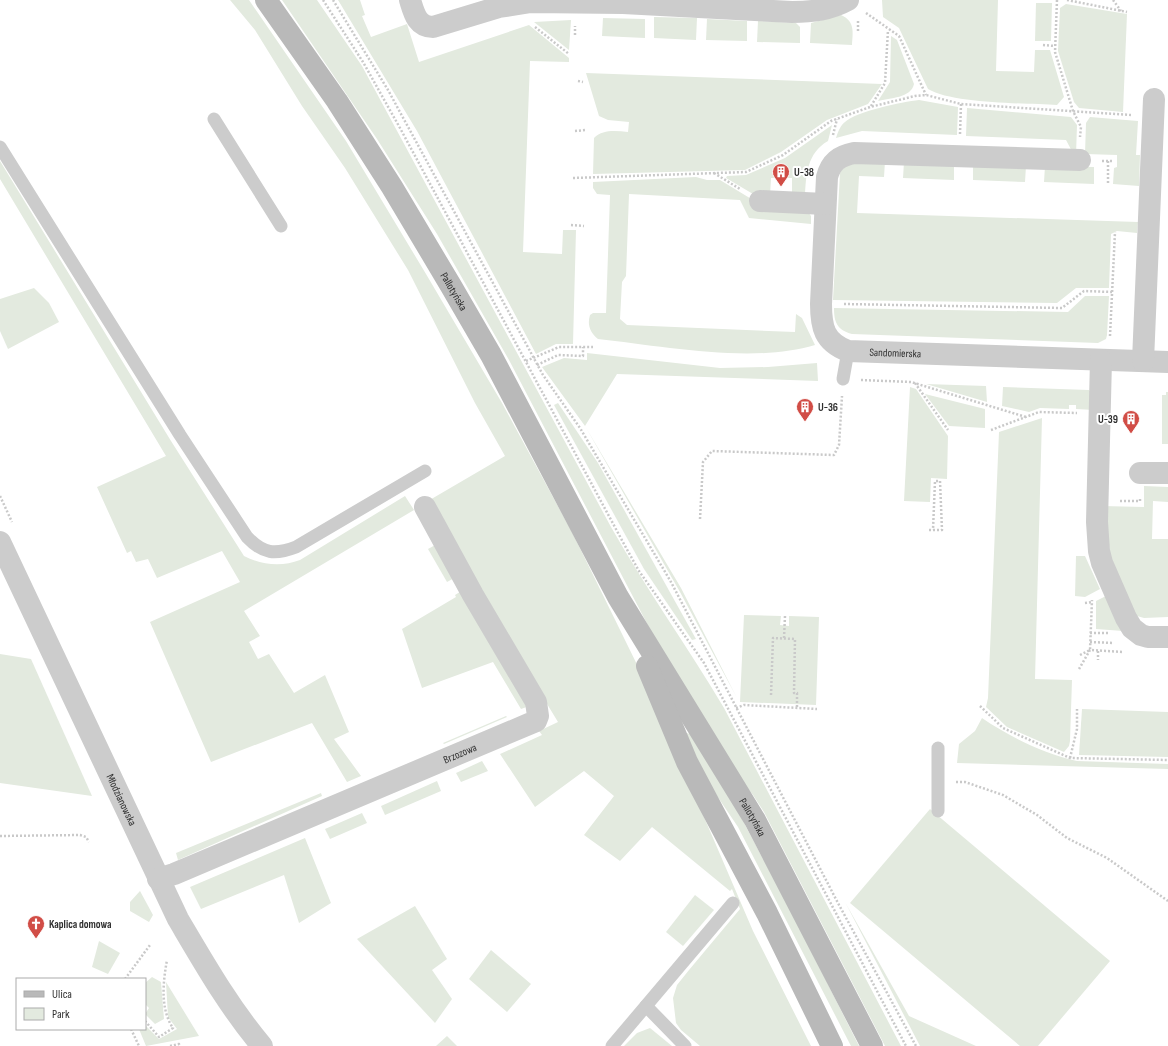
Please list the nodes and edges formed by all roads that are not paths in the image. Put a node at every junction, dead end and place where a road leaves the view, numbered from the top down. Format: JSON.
{"nodes":[{"id":1,"x":266,"y":0,"type":"edge"},
{"id":2,"x":410,"y":0,"type":"edge"},
{"id":3,"x":848,"y":0,"type":"edge"},
{"id":4,"x":468,"y":8,"type":"edge"},
{"id":5,"x":1154,"y":108,"type":"road end"},
{"id":6,"x":214,"y":119,"type":"dead end"},
{"id":7,"x":0,"y":147,"type":"edge"},
{"id":8,"x":1080,"y":160,"type":"dead end"},
{"id":9,"x":760,"y":201,"type":"road end"},
{"id":10,"x":825,"y":204,"type":"junction"},
{"id":11,"x":281,"y":226,"type":"dead end"},
{"id":12,"x":848,"y":351,"type":"junction"},
{"id":13,"x":1105,"y":351,"type":"junction"},
{"id":14,"x":1143,"y":361,"type":"junction"},
{"id":15,"x":1168,"y":362,"type":"edge"},
{"id":16,"x":843,"y":380,"type":"road end"},
{"id":17,"x":425,"y":471,"type":"dead end"},
{"id":18,"x":1140,"y":473,"type":"dead end"},
{"id":19,"x":1168,"y":474,"type":"edge"},
{"id":20,"x":425,"y":507,"type":"dead end"},
{"id":21,"x":0,"y":542,"type":"edge"},
{"id":22,"x":618,"y":597,"type":"junction"},
{"id":23,"x":1168,"y":637,"type":"edge"},
{"id":24,"x":938,"y":748,"type":"dead end"},
{"id":25,"x":938,"y":811,"type":"dead end"},
{"id":26,"x":158,"y":879,"type":"junction"},
{"id":27,"x":733,"y":903,"type":"dead end"},
{"id":28,"x":646,"y":1006,"type":"junction"},
{"id":29,"x":262,"y":1046,"type":"edge"},
{"id":30,"x":612,"y":1046,"type":"edge"},
{"id":31,"x":685,"y":1046,"type":"edge"},
{"id":32,"x":832,"y":1046,"type":"edge"},
{"id":33,"x":872,"y":1046,"type":"edge"}],
"edges":[{"from":1,"to":22,"type":"main road","name":"Pallotyńska"},
{"from":2,"to":4,"type":"street"},
{"from":3,"to":4,"type":"street"},
{"from":5,"to":14,"type":"street"},
{"from":6,"to":11,"type":"lane"},
{"from":7,"to":17,"type":"lane"},
{"from":8,"to":10,"type":"street","name":"Sandomierska"},
{"from":9,"to":10,"type":"street"},
{"from":10,"to":12,"type":"street","name":"Sandomierska"},
{"from":12,"to":13,"type":"street","name":"Sandomierska"},
{"from":12,"to":16,"type":"lane"},
{"from":13,"to":14,"type":"street","name":"Sandomierska"},
{"from":13,"to":23,"type":"street"},
{"from":14,"to":15,"type":"street","name":"Sandomierska"},
{"from":18,"to":19,"type":"street"},
{"from":20,"to":26,"type":"street","name":"Brzozowa"},
{"from":21,"to":26,"type":"street","name":"Młodzianowska"},
{"from":22,"to":32,"type":"main road","name":"Pallotyńska"},
{"from":22,"to":33,"type":"main road","name":"Pallotyńska"},
{"from":24,"to":25,"type":"lane"},
{"from":26,"to":29,"type":"street","name":"Młodzianowska"},
{"from":27,"to":28,"type":"lane"},
{"from":28,"to":30,"type":"lane"},
{"from":28,"to":31,"type":"lane"}]}
